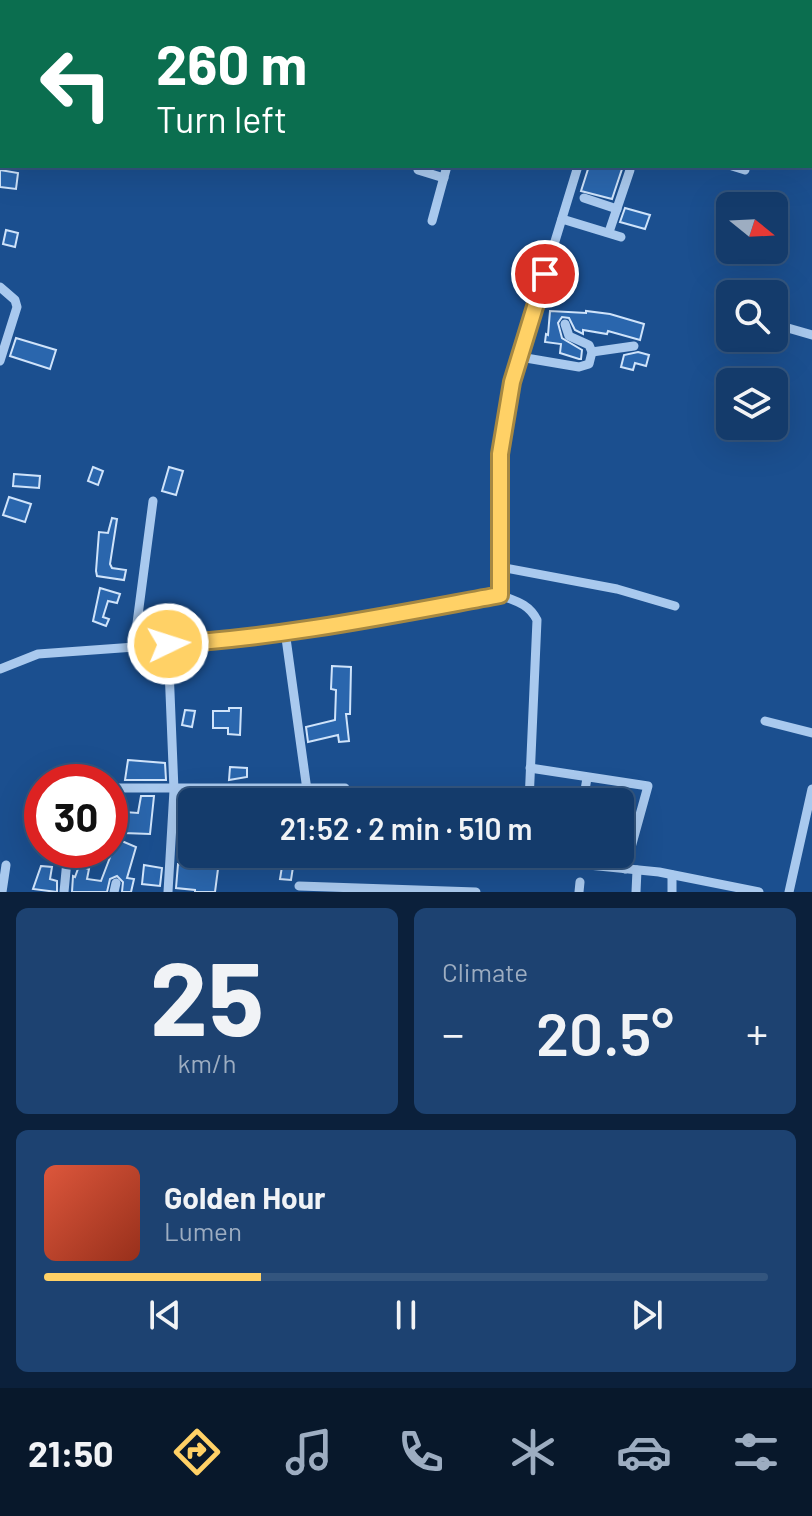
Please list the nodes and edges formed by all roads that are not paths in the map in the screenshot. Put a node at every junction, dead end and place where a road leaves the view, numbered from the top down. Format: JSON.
{"nodes":[{"id":1,"x":446,"y":168,"type":"edge"},
{"id":2,"x":577,"y":168,"type":"edge"},
{"id":3,"x":738,"y":168,"type":"edge"},
{"id":4,"x":418,"y":170,"type":"dead end"},
{"id":5,"x":630,"y":170,"type":"dead end"},
{"id":6,"x":745,"y":170,"type":"dead end"},
{"id":7,"x":444,"y":178,"type":"junction"},
{"id":8,"x":584,"y":198,"type":"dead end"},
{"id":9,"x":617,"y":209,"type":"junction"},
{"id":10,"x":562,"y":219,"type":"junction"},
{"id":11,"x":432,"y":221,"type":"dead end"},
{"id":12,"x":609,"y":232,"type":"junction"},
{"id":13,"x":621,"y":237,"type":"dead end"},
{"id":14,"x":0,"y":287,"type":"edge"},
{"id":15,"x":565,"y":324,"type":"dead end"},
{"id":16,"x":788,"y":328,"type":"edge"},
{"id":17,"x":812,"y":335,"type":"edge"},
{"id":18,"x":634,"y":346,"type":"dead end"},
{"id":19,"x":592,"y":352,"type":"junction"},
{"id":20,"x":520,"y":357,"type":"junction"},
{"id":21,"x":0,"y":361,"type":"edge"},
{"id":22,"x":153,"y":501,"type":"dead end"},
{"id":23,"x":500,"y":567,"type":"junction"},
{"id":24,"x":500,"y":595,"type":"junction"},
{"id":25,"x":675,"y":606,"type":"dead end"},
{"id":26,"x":285,"y":631,"type":"junction"},
{"id":27,"x":168,"y":644,"type":"junction"},
{"id":28,"x":134,"y":646,"type":"junction"},
{"id":29,"x":0,"y":669,"type":"edge"},
{"id":30,"x":765,"y":721,"type":"dead end"},
{"id":31,"x":812,"y":733,"type":"edge"},
{"id":32,"x":530,"y":768,"type":"junction"},
{"id":33,"x":587,"y":778,"type":"junction"},
{"id":34,"x":307,"y":788,"type":"edge"},
{"id":35,"x":529,"y":788,"type":"edge"},
{"id":36,"x":585,"y":788,"type":"edge"},
{"id":37,"x":128,"y":789,"type":"edge"},
{"id":38,"x":812,"y":789,"type":"edge"},
{"id":39,"x":174,"y":790,"type":"junction"},
{"id":40,"x":178,"y":790,"type":"edge"},
{"id":41,"x":6,"y":865,"type":"dead end"},
{"id":42,"x":66,"y":868,"type":"edge"},
{"id":43,"x":620,"y":868,"type":"edge"},
{"id":44,"x":625,"y":869,"type":"junction"},
{"id":45,"x":637,"y":870,"type":"junction"},
{"id":46,"x":672,"y":875,"type":"junction"},
{"id":47,"x":299,"y":886,"type":"dead end"},
{"id":48,"x":420,"y":890,"type":"edge"},
{"id":49,"x":2,"y":892,"type":"edge"},
{"id":50,"x":64,"y":892,"type":"edge"},
{"id":51,"x":168,"y":892,"type":"edge"},
{"id":52,"x":469,"y":892,"type":"edge"},
{"id":53,"x":476,"y":892,"type":"edge"},
{"id":54,"x":636,"y":892,"type":"edge"},
{"id":55,"x":672,"y":892,"type":"edge"},
{"id":56,"x":759,"y":892,"type":"edge"},
{"id":57,"x":789,"y":892,"type":"edge"}],
"edges":[{"from":1,"to":7,"type":"street"},
{"from":2,"to":10,"type":"street"},
{"from":3,"to":6,"type":"street"},
{"from":4,"to":7,"type":"street"},
{"from":5,"to":9,"type":"street"},
{"from":7,"to":11,"type":"street"},
{"from":8,"to":9,"type":"street"},
{"from":9,"to":12,"type":"street"},
{"from":10,"to":12,"type":"street"},
{"from":10,"to":20,"type":"street"},
{"from":12,"to":13,"type":"street"},
{"from":14,"to":21,"type":"street"},
{"from":15,"to":19,"type":"street"},
{"from":16,"to":17,"type":"street"},
{"from":18,"to":19,"type":"street"},
{"from":19,"to":20,"type":"street"},
{"from":20,"to":23,"type":"street"},
{"from":22,"to":28,"type":"street"},
{"from":23,"to":24,"type":"street"},
{"from":23,"to":25,"type":"street"},
{"from":24,"to":26,"type":"street"},
{"from":24,"to":32,"type":"street"},
{"from":26,"to":27,"type":"street"},
{"from":26,"to":34,"type":"street"},
{"from":27,"to":28,"type":"street"},
{"from":27,"to":39,"type":"street"},
{"from":28,"to":29,"type":"street"},
{"from":30,"to":31,"type":"street"},
{"from":32,"to":33,"type":"street"},
{"from":32,"to":35,"type":"street"},
{"from":33,"to":36,"type":"street"},
{"from":33,"to":44,"type":"street"},
{"from":37,"to":39,"type":"street"},
{"from":38,"to":57,"type":"street"},
{"from":39,"to":40,"type":"street"},
{"from":39,"to":51,"type":"street"},
{"from":41,"to":49,"type":"street"},
{"from":42,"to":50,"type":"street"},
{"from":43,"to":44,"type":"street"},
{"from":44,"to":45,"type":"street"},
{"from":45,"to":46,"type":"street"},
{"from":45,"to":54,"type":"street"},
{"from":46,"to":55,"type":"street"},
{"from":46,"to":56,"type":"street"},
{"from":47,"to":48,"type":"street"},
{"from":48,"to":52,"type":"street"},
{"from":52,"to":53,"type":"street"}]}
